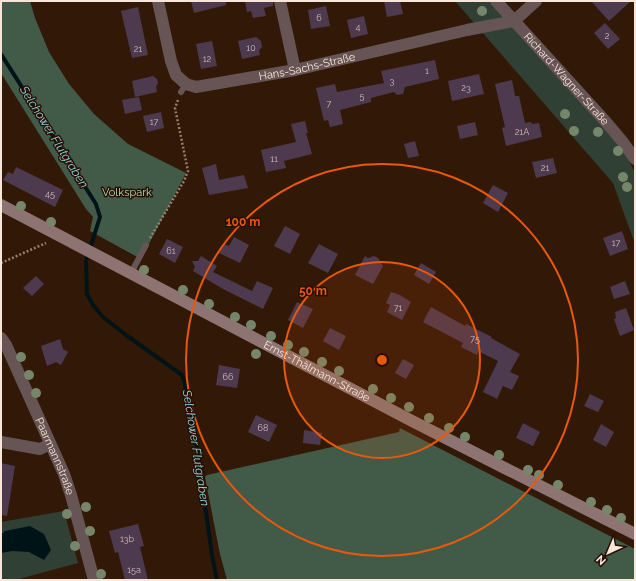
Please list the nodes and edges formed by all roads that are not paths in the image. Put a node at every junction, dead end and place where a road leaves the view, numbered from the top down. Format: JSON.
{"nodes":[{"id":1,"x":158,"y":1,"type":"edge"},
{"id":2,"x":280,"y":1,"type":"edge"},
{"id":3,"x":496,"y":1,"type":"edge"},
{"id":4,"x":536,"y":1,"type":"edge"},
{"id":5,"x":514,"y":21,"type":"junction"},
{"id":6,"x":295,"y":70,"type":"junction"},
{"id":7,"x":635,"y":159,"type":"edge"},
{"id":8,"x":1,"y":205,"type":"edge"},
{"id":9,"x":146,"y":245,"type":"road end"},
{"id":10,"x":131,"y":273,"type":"junction"},
{"id":11,"x":1,"y":338,"type":"edge"},
{"id":12,"x":1,"y":442,"type":"edge"},
{"id":13,"x":50,"y":444,"type":"junction"},
{"id":14,"x":635,"y":534,"type":"edge"},
{"id":15,"x":94,"y":580,"type":"edge"}],
"edges":[{"from":1,"to":6,"type":"street","name":"Hans-Sachs-Straße"},
{"from":2,"to":6,"type":"street"},
{"from":3,"to":5,"type":"street","name":"Richard-Wagner-Straße"},
{"from":4,"to":5,"type":"street"},
{"from":5,"to":6,"type":"street","name":"Hans-Sachs-Straße"},
{"from":5,"to":7,"type":"street","name":"Richard-Wagner-Straße"},
{"from":8,"to":10,"type":"street","name":"Ernst-Thälmann-Straße"},
{"from":9,"to":10,"type":"lane"},
{"from":10,"to":14,"type":"street","name":"Ernst-Thälmann-Straße"},
{"from":11,"to":13,"type":"street","name":"Paarmannstraße"},
{"from":12,"to":13,"type":"street"},
{"from":13,"to":15,"type":"street","name":"Paarmannstraße"}]}
